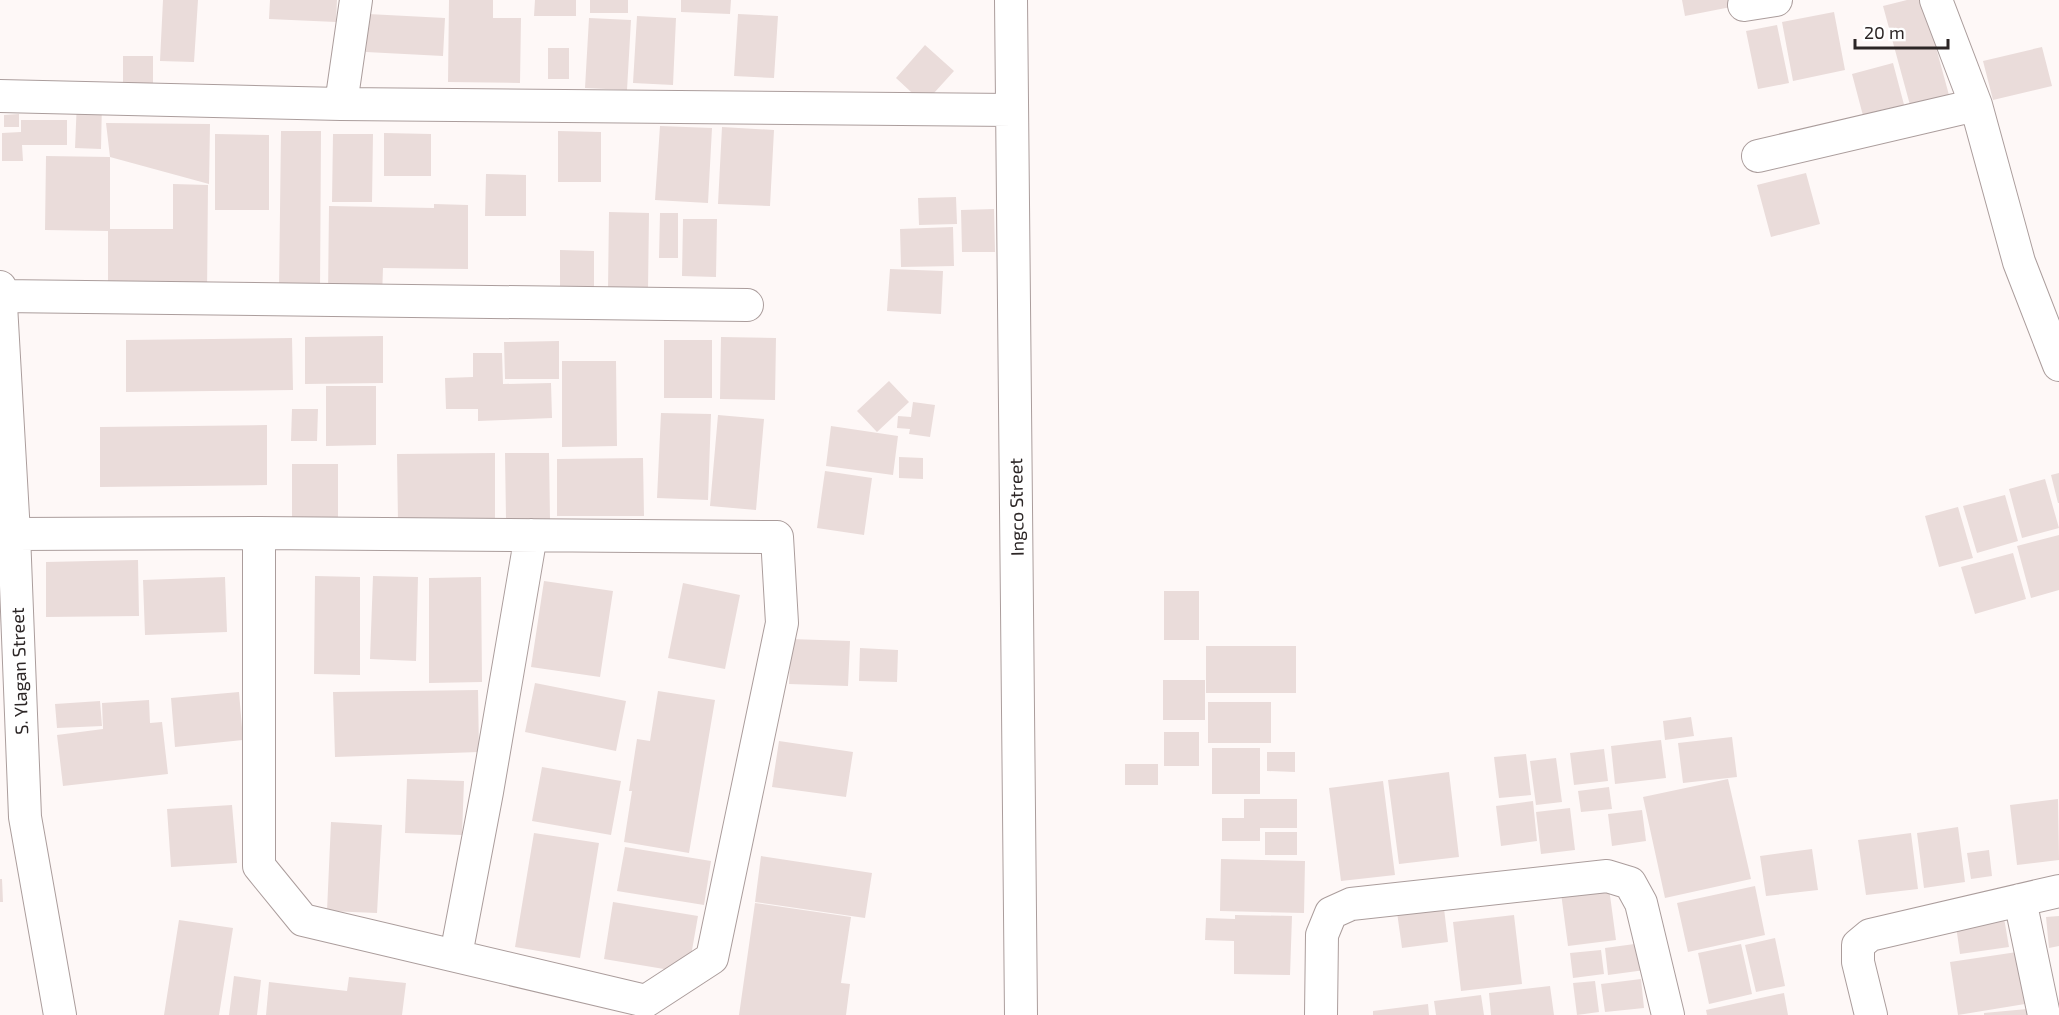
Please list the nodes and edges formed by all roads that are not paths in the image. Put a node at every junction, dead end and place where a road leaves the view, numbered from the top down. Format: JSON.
{"nodes":[{"id":1,"x":356,"y":0,"type":"edge"},
{"id":2,"x":1011,"y":0,"type":"edge"},
{"id":3,"x":1776,"y":0,"type":"edge"},
{"id":4,"x":1936,"y":0,"type":"edge"},
{"id":5,"x":1744,"y":5,"type":"dead end"},
{"id":6,"x":0,"y":96,"type":"edge"},
{"id":7,"x":341,"y":104,"type":"junction"},
{"id":8,"x":1976,"y":105,"type":"junction"},
{"id":9,"x":1012,"y":110,"type":"junction"},
{"id":10,"x":1758,"y":156,"type":"dead end"},
{"id":11,"x":0,"y":292,"type":"edge"},
{"id":12,"x":747,"y":305,"type":"dead end"},
{"id":13,"x":2059,"y":365,"type":"edge"},
{"id":14,"x":259,"y":533,"type":"junction"},
{"id":15,"x":14,"y":534,"type":"junction"},
{"id":16,"x":531,"y":535,"type":"junction"},
{"id":17,"x":12,"y":818,"type":"edge"},
{"id":18,"x":2059,"y":891,"type":"edge"},
{"id":19,"x":2020,"y":900,"type":"junction"},
{"id":20,"x":456,"y":956,"type":"junction"},
{"id":21,"x":60,"y":1015,"type":"edge"},
{"id":22,"x":1021,"y":1015,"type":"edge"},
{"id":23,"x":1321,"y":1015,"type":"edge"},
{"id":24,"x":1668,"y":1015,"type":"edge"},
{"id":25,"x":1871,"y":1015,"type":"edge"},
{"id":26,"x":2044,"y":1015,"type":"edge"}],
"edges":[{"from":1,"to":7,"type":"street"},
{"from":2,"to":9,"type":"street","name":"Ingco Street"},
{"from":3,"to":5,"type":"street"},
{"from":4,"to":8,"type":"street"},
{"from":6,"to":7,"type":"street"},
{"from":7,"to":9,"type":"street"},
{"from":8,"to":10,"type":"street"},
{"from":8,"to":13,"type":"street"},
{"from":9,"to":22,"type":"street","name":"Ingco Street"},
{"from":11,"to":12,"type":"street"},
{"from":11,"to":15,"type":"street","name":"S. Ylagan Street"},
{"from":14,"to":15,"type":"street"},
{"from":14,"to":16,"type":"street"},
{"from":14,"to":20,"type":"street"},
{"from":15,"to":17,"type":"street","name":"S. Ylagan Street"},
{"from":16,"to":20,"type":"street"},
{"from":16,"to":20,"type":"street"},
{"from":17,"to":21,"type":"street","name":"S. Ylagan Street"},
{"from":18,"to":19,"type":"street"},
{"from":19,"to":25,"type":"street"},
{"from":19,"to":26,"type":"street"},
{"from":23,"to":24,"type":"street"}]}
